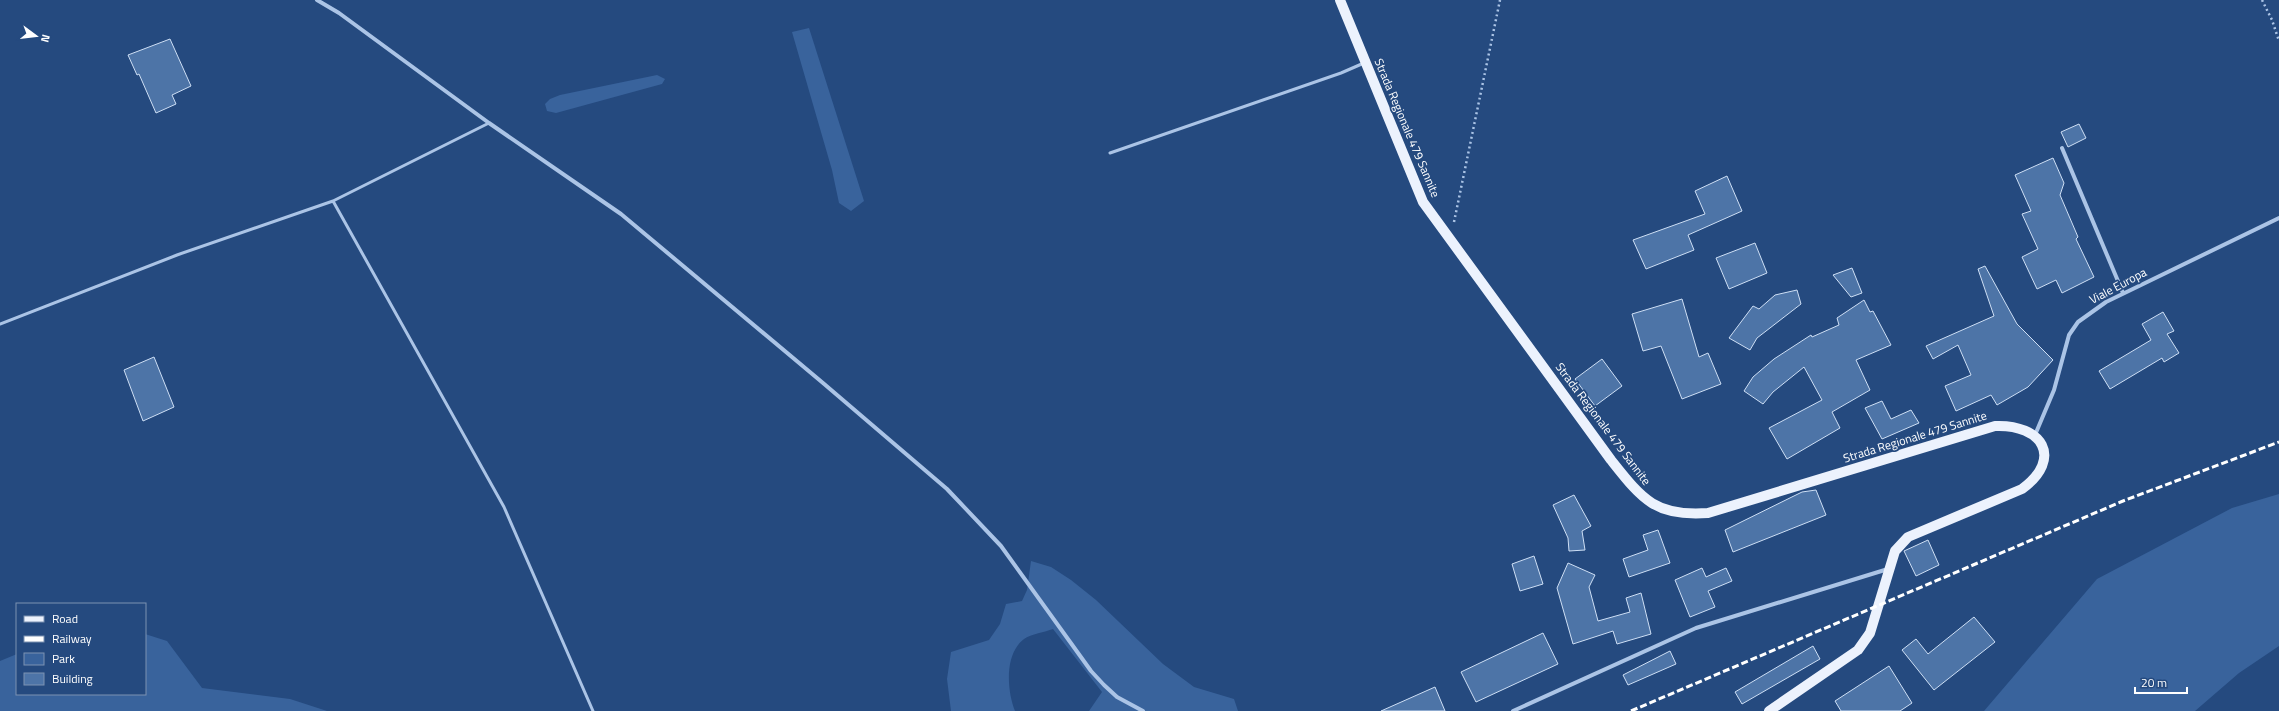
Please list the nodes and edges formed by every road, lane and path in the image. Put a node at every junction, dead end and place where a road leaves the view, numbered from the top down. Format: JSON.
{"nodes":[{"id":1,"x":317,"y":0,"type":"edge"},
{"id":2,"x":1340,"y":0,"type":"edge"},
{"id":3,"x":1500,"y":0,"type":"edge"},
{"id":4,"x":2262,"y":0,"type":"edge"},
{"id":5,"x":2279,"y":42,"type":"edge"},
{"id":6,"x":1365,"y":62,"type":"junction"},
{"id":7,"x":489,"y":123,"type":"junction"},
{"id":8,"x":2062,"y":148,"type":"dead end"},
{"id":9,"x":1110,"y":153,"type":"dead end"},
{"id":10,"x":333,"y":201,"type":"junction"},
{"id":11,"x":2279,"y":218,"type":"edge"},
{"id":12,"x":1450,"y":240,"type":"junction"},
{"id":13,"x":2123,"y":293,"type":"junction"},
{"id":14,"x":0,"y":324,"type":"edge"},
{"id":15,"x":2035,"y":435,"type":"junction"},
{"id":16,"x":1889,"y":569,"type":"junction"},
{"id":17,"x":593,"y":711,"type":"edge"},
{"id":18,"x":1143,"y":711,"type":"edge"},
{"id":19,"x":1513,"y":711,"type":"edge"},
{"id":20,"x":1769,"y":711,"type":"edge"}],
"edges":[{"from":1,"to":7,"type":"street"},
{"from":2,"to":6,"type":"main road","name":"Strada Regionale 479 Sannite"},
{"from":3,"to":12,"type":"path"},
{"from":4,"to":5,"type":"path"},
{"from":6,"to":9,"type":"lane"},
{"from":6,"to":12,"type":"main road","name":"Strada Regionale 479 Sannite"},
{"from":7,"to":10,"type":"lane"},
{"from":7,"to":18,"type":"street"},
{"from":8,"to":13,"type":"street"},
{"from":10,"to":14,"type":"lane"},
{"from":10,"to":17,"type":"lane"},
{"from":11,"to":13,"type":"street","name":"Viale Europa"},
{"from":12,"to":15,"type":"main road","name":"Strada Regionale 479 Sannite"},
{"from":13,"to":15,"type":"street","name":"Viale Europa"},
{"from":15,"to":16,"type":"main road"},
{"from":16,"to":19,"type":"street"},
{"from":16,"to":20,"type":"main road"}]}
